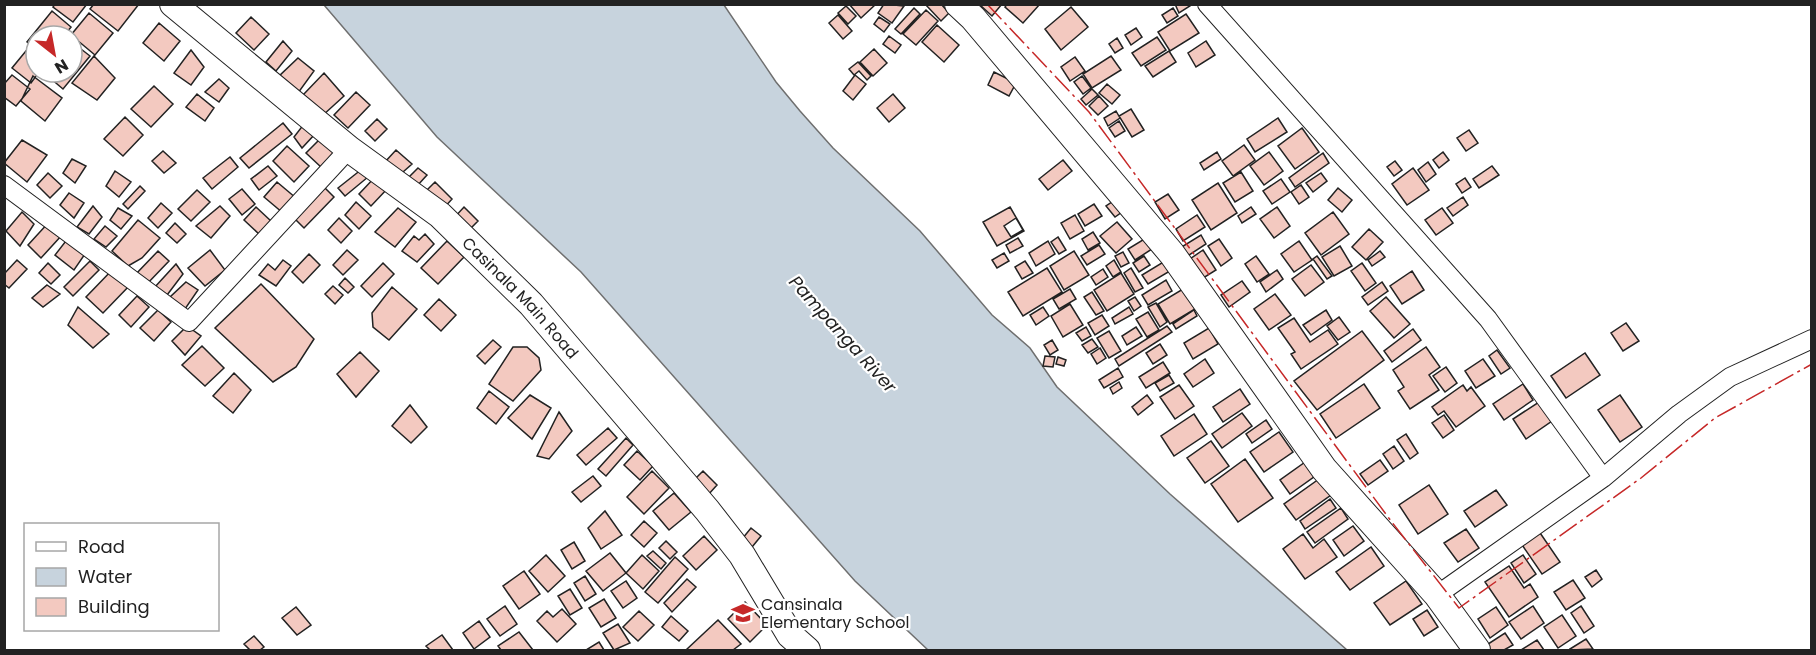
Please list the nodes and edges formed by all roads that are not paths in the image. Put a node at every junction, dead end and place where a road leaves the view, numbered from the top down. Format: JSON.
{"nodes":[{"id":1,"x":173,"y":4,"type":"edge"},
{"id":2,"x":958,"y":4,"type":"edge"},
{"id":3,"x":1207,"y":4,"type":"edge"},
{"id":4,"x":349,"y":149,"type":"junction"},
{"id":5,"x":4,"y":185,"type":"edge"},
{"id":6,"x":1812,"y":339,"type":"edge"},
{"id":7,"x":1603,"y":478,"type":"junction"},
{"id":8,"x":1437,"y":595,"type":"junction"},
{"id":9,"x":807,"y":651,"type":"edge"},
{"id":10,"x":1477,"y":651,"type":"edge"}],
"edges":[{"from":1,"to":4,"type":"street","name":"Casinala Main Road"},
{"from":2,"to":8,"type":"street"},
{"from":3,"to":7,"type":"street"},
{"from":4,"to":5,"type":"street"},
{"from":4,"to":9,"type":"street","name":"Casinala Main Road"},
{"from":6,"to":7,"type":"street"},
{"from":7,"to":8,"type":"street"},
{"from":8,"to":10,"type":"street"}]}
